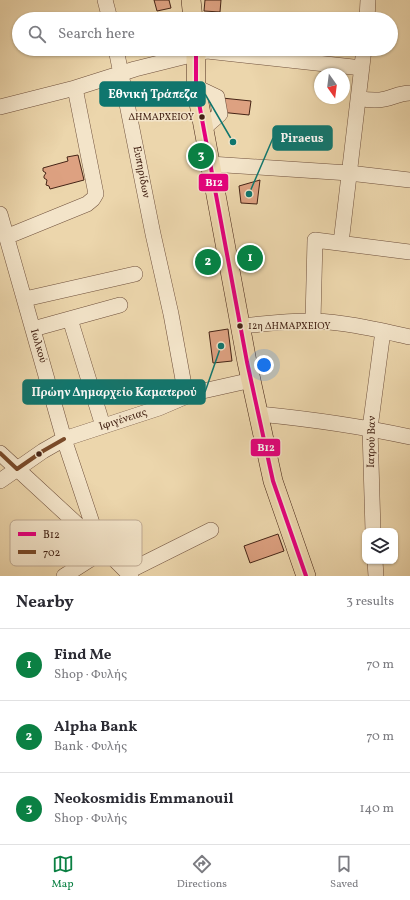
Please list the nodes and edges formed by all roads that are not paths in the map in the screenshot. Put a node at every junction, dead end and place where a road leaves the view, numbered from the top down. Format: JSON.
{"nodes":[{"id":1,"x":105,"y":0,"type":"edge"},
{"id":2,"x":191,"y":0,"type":"edge"},
{"id":3,"x":368,"y":0,"type":"edge"},
{"id":4,"x":108,"y":12,"type":"edge"},
{"id":5,"x":192,"y":12,"type":"edge"},
{"id":6,"x":367,"y":12,"type":"edge"},
{"id":7,"x":118,"y":56,"type":"edge"},
{"id":8,"x":179,"y":56,"type":"edge"},
{"id":9,"x":196,"y":56,"type":"edge"},
{"id":10,"x":259,"y":56,"type":"edge"},
{"id":11,"x":363,"y":56,"type":"edge"},
{"id":12,"x":362,"y":68,"type":"junction"},
{"id":13,"x":122,"y":73,"type":"junction"},
{"id":14,"x":74,"y":88,"type":"junction"},
{"id":15,"x":410,"y":93,"type":"edge"},
{"id":16,"x":359,"y":98,"type":"junction"},
{"id":17,"x":0,"y":107,"type":"edge"},
{"id":18,"x":210,"y":164,"type":"junction"},
{"id":19,"x":349,"y":173,"type":"junction"},
{"id":20,"x":410,"y":180,"type":"edge"},
{"id":21,"x":0,"y":214,"type":"edge"},
{"id":22,"x":4,"y":234,"type":"edge"},
{"id":23,"x":341,"y":243,"type":"junction"},
{"id":24,"x":410,"y":252,"type":"edge"},
{"id":25,"x":134,"y":274,"type":"dead end"},
{"id":26,"x":25,"y":299,"type":"junction"},
{"id":27,"x":120,"y":304,"type":"dead end"},
{"id":28,"x":70,"y":319,"type":"junction"},
{"id":29,"x":313,"y":321,"type":"junction"},
{"id":30,"x":240,"y":326,"type":"junction"},
{"id":31,"x":33,"y":329,"type":"junction"},
{"id":32,"x":383,"y":331,"type":"junction"},
{"id":33,"x":410,"y":337,"type":"edge"},
{"id":34,"x":252,"y":380,"type":"junction"},
{"id":35,"x":186,"y":396,"type":"junction"},
{"id":36,"x":259,"y":414,"type":"junction"},
{"id":37,"x":104,"y":426,"type":"junction"},
{"id":38,"x":370,"y":428,"type":"junction"},
{"id":39,"x":410,"y":437,"type":"edge"},
{"id":40,"x":64,"y":440,"type":"junction"},
{"id":41,"x":0,"y":453,"type":"edge"},
{"id":42,"x":17,"y":469,"type":"junction"},
{"id":43,"x":0,"y":481,"type":"edge"},
{"id":44,"x":72,"y":520,"type":"edge"},
{"id":45,"x":91,"y":520,"type":"edge"},
{"id":46,"x":373,"y":528,"type":"edge"},
{"id":47,"x":211,"y":530,"type":"dead end"},
{"id":48,"x":375,"y":564,"type":"edge"},
{"id":49,"x":80,"y":566,"type":"edge"},
{"id":50,"x":121,"y":566,"type":"edge"},
{"id":51,"x":129,"y":574,"type":"edge"},
{"id":52,"x":64,"y":576,"type":"edge"},
{"id":53,"x":306,"y":576,"type":"edge"},
{"id":54,"x":376,"y":576,"type":"edge"}],
"edges":[{"from":1,"to":4,"type":"street"},
{"from":2,"to":5,"type":"main road"},
{"from":3,"to":6,"type":"street"},
{"from":7,"to":13,"type":"street","name":"Ευπηρίδων"},
{"from":8,"to":13,"type":"street"},
{"from":9,"to":18,"type":"main road"},
{"from":10,"to":12,"type":"street"},
{"from":11,"to":12,"type":"street"},
{"from":12,"to":16,"type":"street"},
{"from":13,"to":14,"type":"street"},
{"from":13,"to":35,"type":"street","name":"Ευπηρίδων"},
{"from":14,"to":17,"type":"street"},
{"from":14,"to":22,"type":"street"},
{"from":15,"to":16,"type":"street"},
{"from":16,"to":19,"type":"street"},
{"from":18,"to":19,"type":"street"},
{"from":18,"to":30,"type":"main road"},
{"from":19,"to":20,"type":"street"},
{"from":19,"to":23,"type":"street"},
{"from":21,"to":22,"type":"street","name":"Ιωλκού"},
{"from":22,"to":26,"type":"street","name":"Ιωλκού"},
{"from":23,"to":24,"type":"street"},
{"from":23,"to":29,"type":"street"},
{"from":25,"to":26,"type":"street"},
{"from":26,"to":31,"type":"street","name":"Ιωλκού"},
{"from":27,"to":28,"type":"street"},
{"from":28,"to":31,"type":"street"},
{"from":28,"to":37,"type":"street"},
{"from":29,"to":30,"type":"street"},
{"from":29,"to":32,"type":"street"},
{"from":30,"to":34,"type":"main road"},
{"from":31,"to":40,"type":"street","name":"Ιωλκού"},
{"from":32,"to":33,"type":"street"},
{"from":32,"to":38,"type":"street","name":"Ιατρού Βαν"},
{"from":34,"to":35,"type":"street","name":"Ιφιγένειας"},
{"from":34,"to":36,"type":"main road"},
{"from":35,"to":37,"type":"street","name":"Ιφιγένειας"},
{"from":36,"to":38,"type":"street"},
{"from":36,"to":53,"type":"main road"},
{"from":37,"to":40,"type":"street","name":"Ιφιγένειας"},
{"from":38,"to":39,"type":"street"},
{"from":38,"to":46,"type":"street","name":"Ιατρού Βαν"},
{"from":40,"to":42,"type":"street","name":"Ιφιγένειας"},
{"from":40,"to":45,"type":"street","name":"Ιωλκού"},
{"from":41,"to":42,"type":"street"},
{"from":42,"to":43,"type":"street"},
{"from":42,"to":44,"type":"street"},
{"from":47,"to":51,"type":"street"},
{"from":48,"to":54,"type":"street"},
{"from":49,"to":52,"type":"street"},
{"from":50,"to":51,"type":"street"}]}
